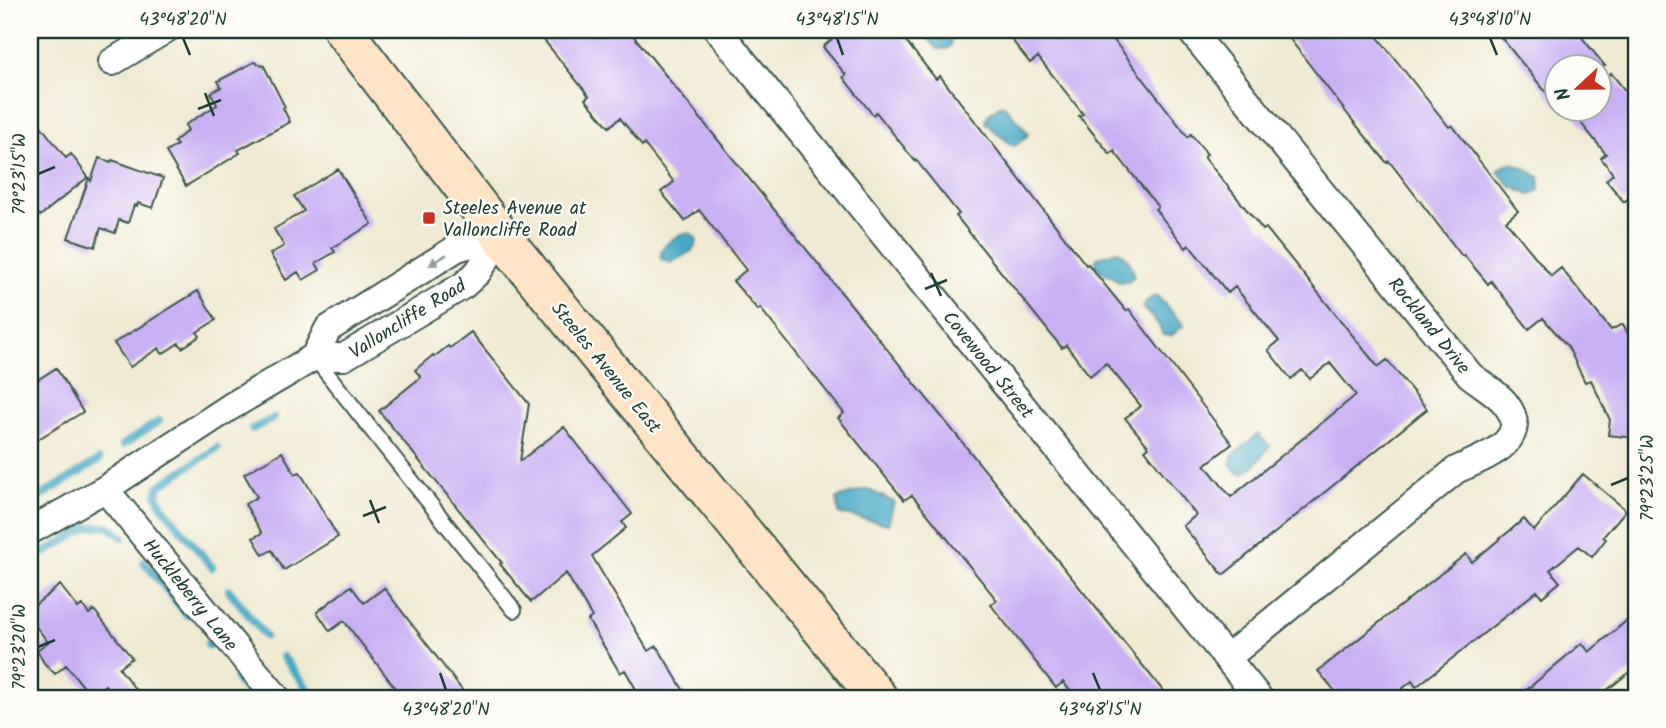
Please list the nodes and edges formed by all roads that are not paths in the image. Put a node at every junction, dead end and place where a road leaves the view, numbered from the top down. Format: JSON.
{"nodes":[{"id":1,"x":165,"y":30,"type":"edge"},
{"id":2,"x":343,"y":30,"type":"edge"},
{"id":3,"x":719,"y":30,"type":"edge"},
{"id":4,"x":1190,"y":30,"type":"edge"},
{"id":5,"x":112,"y":62,"type":"dead end"},
{"id":6,"x":501,"y":236,"type":"junction"},
{"id":7,"x":314,"y":357,"type":"junction"},
{"id":8,"x":105,"y":489,"type":"junction"},
{"id":9,"x":30,"y":531,"type":"edge"},
{"id":10,"x":513,"y":610,"type":"dead end"},
{"id":11,"x":1227,"y":658,"type":"junction"},
{"id":12,"x":277,"y":698,"type":"edge"},
{"id":13,"x":878,"y":698,"type":"edge"},
{"id":14,"x":1259,"y":698,"type":"edge"}],
"edges":[{"from":1,"to":5,"type":"street"},
{"from":2,"to":6,"type":"main road","name":"Steeles Avenue East"},
{"from":3,"to":11,"type":"street","name":"Covewood Street"},
{"from":4,"to":11,"type":"street","name":"Rockland Drive"},
{"from":6,"to":7,"type":"street","name":"Valloncliffe Road","one_way":true},
{"from":6,"to":7,"type":"street","name":"Valloncliffe Road"},
{"from":6,"to":13,"type":"main road","name":"Steeles Avenue East"},
{"from":7,"to":8,"type":"street","name":"Valloncliffe Road"},
{"from":7,"to":10,"type":"lane"},
{"from":8,"to":9,"type":"street","name":"Valloncliffe Road"},
{"from":8,"to":12,"type":"street","name":"Huckleberry Lane"},
{"from":11,"to":14,"type":"street","name":"Covewood Street"}]}
